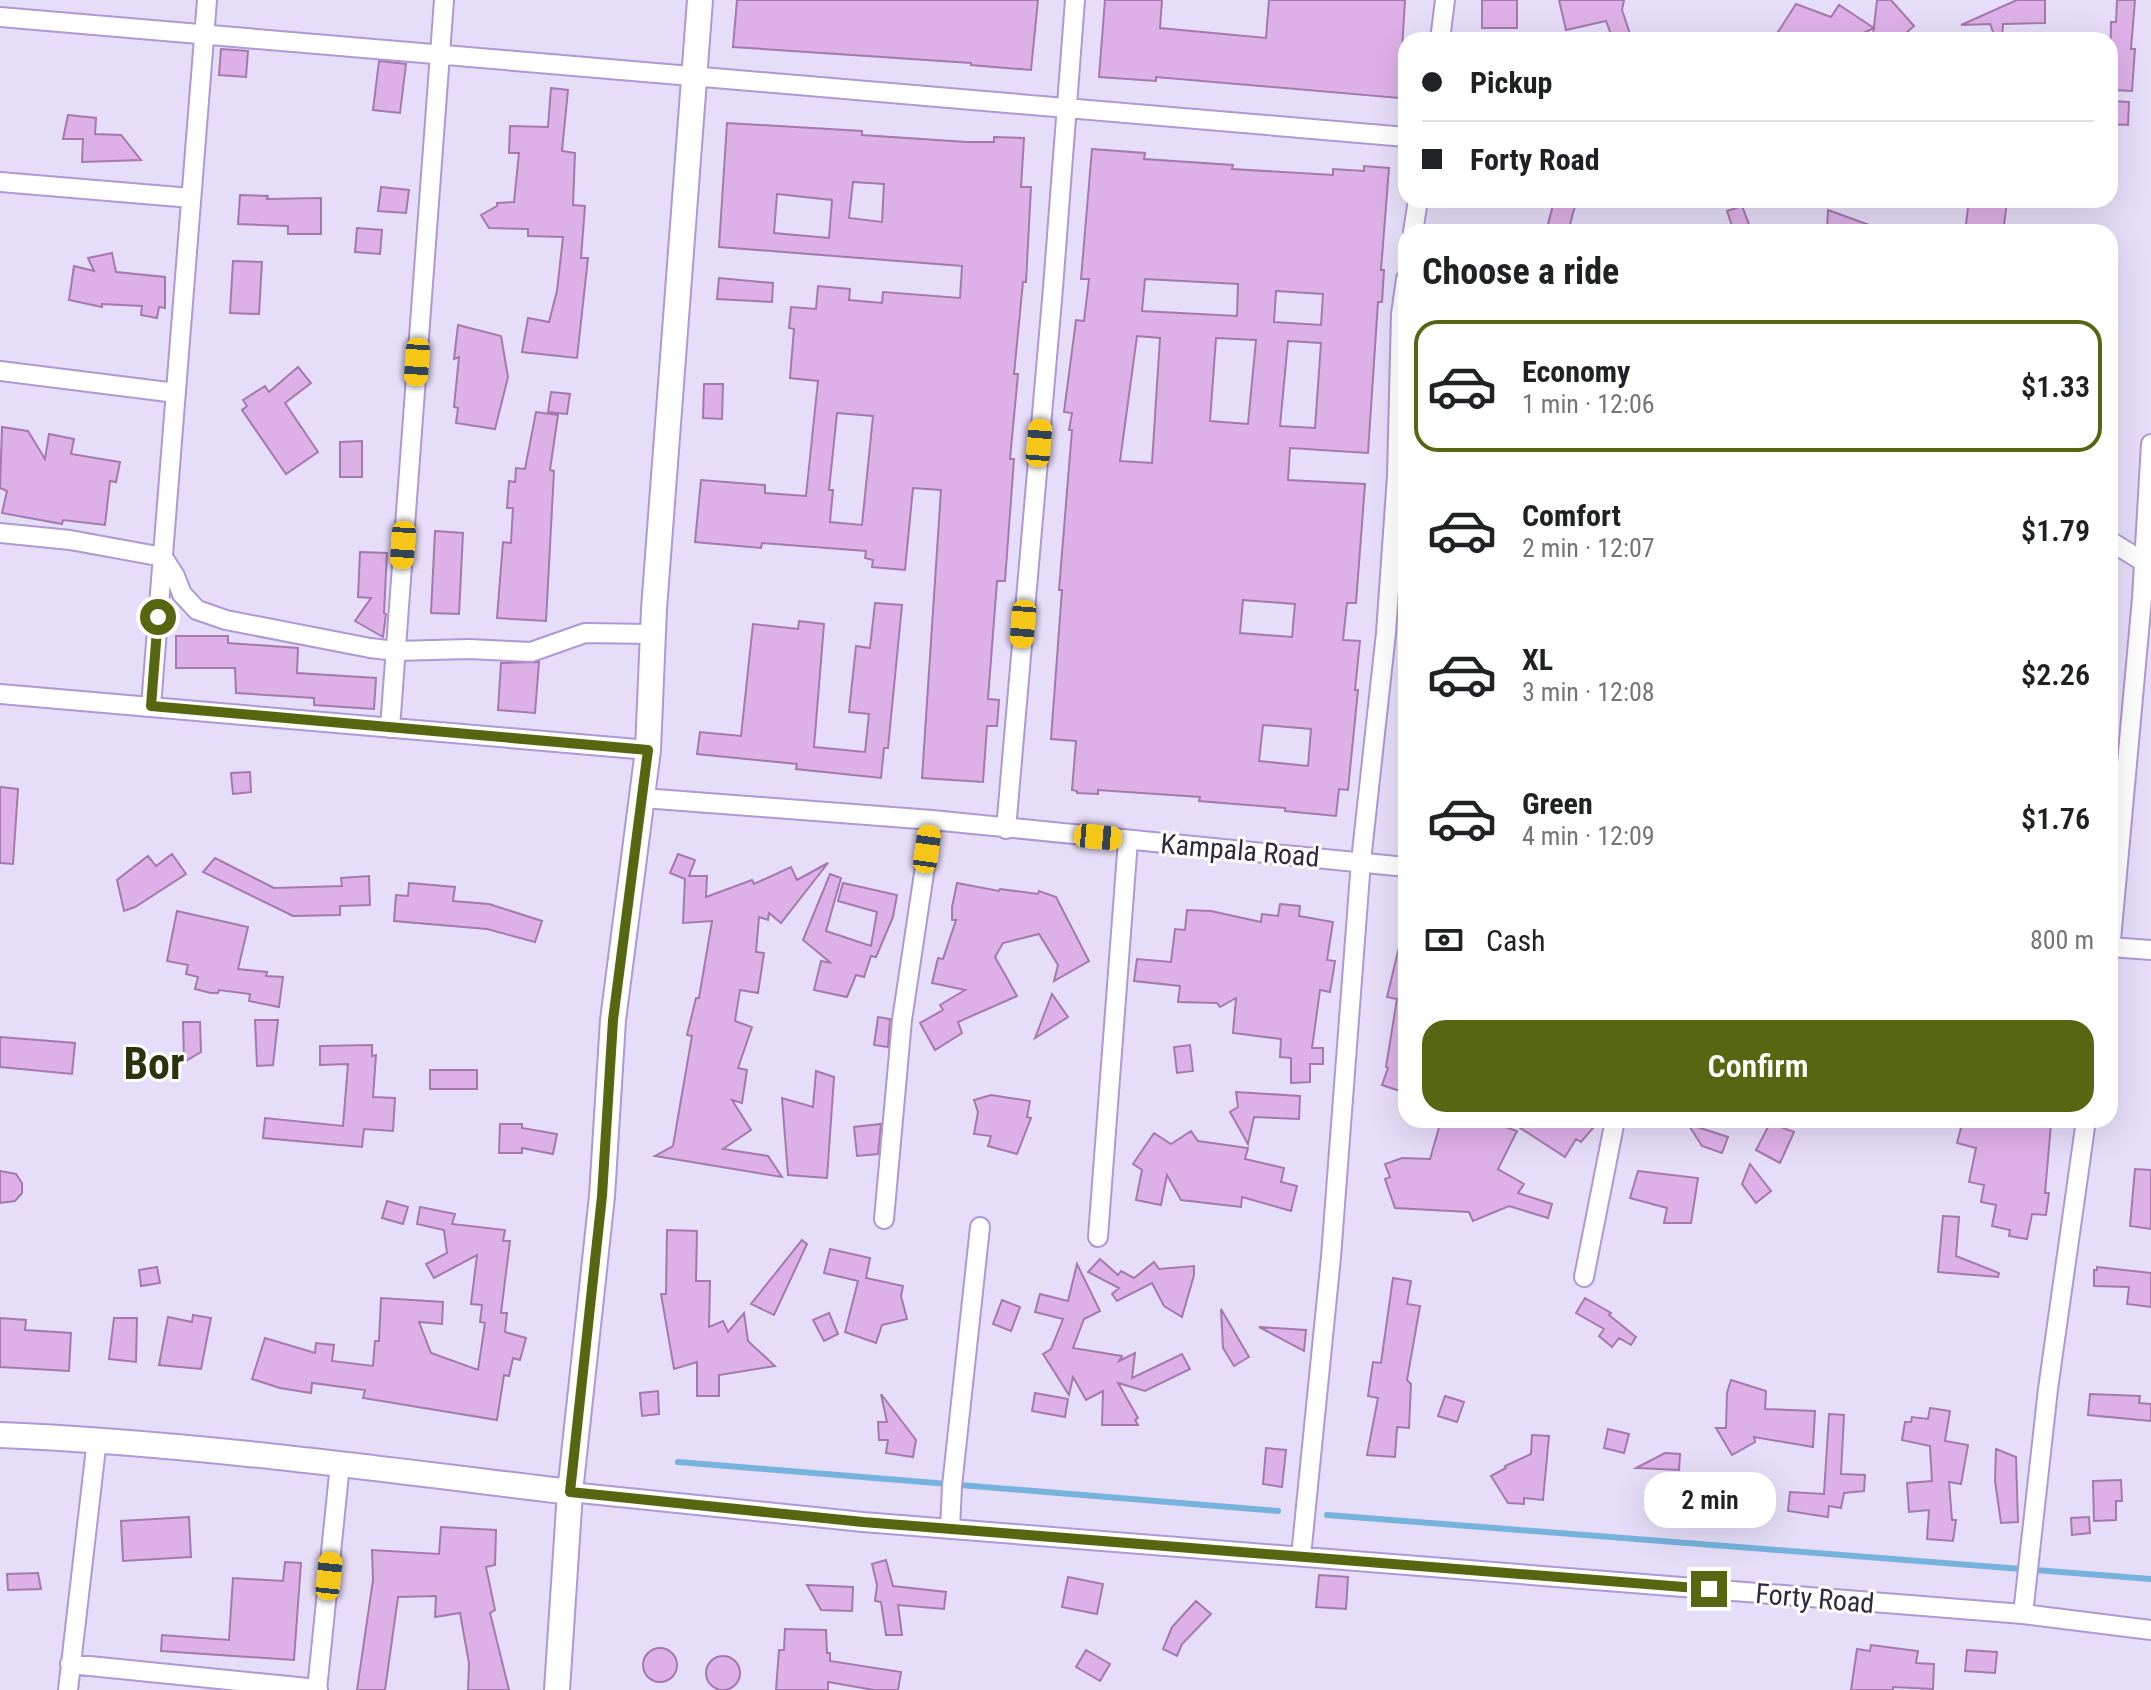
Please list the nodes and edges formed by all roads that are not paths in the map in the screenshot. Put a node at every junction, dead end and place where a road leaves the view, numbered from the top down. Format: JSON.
{"nodes":[{"id":1,"x":207,"y":0,"type":"edge"},
{"id":2,"x":444,"y":0,"type":"edge"},
{"id":3,"x":700,"y":0,"type":"edge"},
{"id":4,"x":1075,"y":0,"type":"edge"},
{"id":5,"x":1445,"y":0,"type":"edge"},
{"id":6,"x":0,"y":17,"type":"edge"},
{"id":7,"x":1441,"y":32,"type":"edge"},
{"id":8,"x":204,"y":35,"type":"junction"},
{"id":9,"x":440,"y":56,"type":"junction"},
{"id":10,"x":695,"y":78,"type":"junction"},
{"id":11,"x":1065,"y":109,"type":"junction"},
{"id":12,"x":1398,"y":136,"type":"edge"},
{"id":13,"x":0,"y":182,"type":"edge"},
{"id":14,"x":191,"y":198,"type":"junction"},
{"id":15,"x":0,"y":371,"type":"edge"},
{"id":16,"x":176,"y":393,"type":"junction"},
{"id":17,"x":1398,"y":436,"type":"edge"},
{"id":18,"x":2151,"y":444,"type":"edge"},
{"id":19,"x":0,"y":533,"type":"edge"},
{"id":20,"x":2118,"y":546,"type":"edge"},
{"id":21,"x":163,"y":557,"type":"junction"},
{"id":22,"x":2144,"y":562,"type":"junction"},
{"id":23,"x":2146,"y":598,"type":"edge"},
{"id":24,"x":653,"y":634,"type":"junction"},
{"id":25,"x":396,"y":651,"type":"junction"},
{"id":26,"x":0,"y":694,"type":"edge"},
{"id":27,"x":151,"y":706,"type":"junction"},
{"id":28,"x":390,"y":728,"type":"junction"},
{"id":29,"x":648,"y":750,"type":"junction"},
{"id":30,"x":643,"y":798,"type":"junction"},
{"id":31,"x":932,"y":820,"type":"junction"},
{"id":32,"x":1006,"y":829,"type":"junction"},
{"id":33,"x":1128,"y":840,"type":"junction"},
{"id":34,"x":1361,"y":861,"type":"junction"},
{"id":35,"x":1398,"y":866,"type":"edge"},
{"id":36,"x":2118,"y":870,"type":"edge"},
{"id":37,"x":2118,"y":948,"type":"edge"},
{"id":38,"x":2151,"y":950,"type":"edge"},
{"id":39,"x":1613,"y":1128,"type":"edge"},
{"id":40,"x":2085,"y":1128,"type":"edge"},
{"id":41,"x":884,"y":1219,"type":"dead end"},
{"id":42,"x":980,"y":1227,"type":"dead end"},
{"id":43,"x":1098,"y":1237,"type":"dead end"},
{"id":44,"x":1584,"y":1277,"type":"dead end"},
{"id":45,"x":0,"y":1435,"type":"edge"},
{"id":46,"x":97,"y":1439,"type":"junction"},
{"id":47,"x":340,"y":1464,"type":"junction"},
{"id":48,"x":570,"y":1492,"type":"junction"},
{"id":49,"x":950,"y":1529,"type":"junction"},
{"id":50,"x":1301,"y":1556,"type":"junction"},
{"id":51,"x":2023,"y":1614,"type":"junction"},
{"id":52,"x":2151,"y":1630,"type":"edge"},
{"id":53,"x":70,"y":1664,"type":"junction"},
{"id":54,"x":318,"y":1689,"type":"edge"},
{"id":55,"x":68,"y":1690,"type":"edge"},
{"id":56,"x":557,"y":1690,"type":"edge"}],
"edges":[{"from":1,"to":8,"type":"street"},
{"from":2,"to":9,"type":"street"},
{"from":3,"to":10,"type":"street"},
{"from":4,"to":11,"type":"street"},
{"from":5,"to":7,"type":"street"},
{"from":6,"to":8,"type":"street"},
{"from":8,"to":9,"type":"street"},
{"from":8,"to":14,"type":"street"},
{"from":9,"to":10,"type":"street"},
{"from":9,"to":25,"type":"street"},
{"from":10,"to":11,"type":"street"},
{"from":10,"to":24,"type":"street"},
{"from":11,"to":12,"type":"street"},
{"from":11,"to":32,"type":"street"},
{"from":13,"to":14,"type":"street"},
{"from":14,"to":16,"type":"street"},
{"from":15,"to":16,"type":"street"},
{"from":16,"to":21,"type":"street"},
{"from":17,"to":34,"type":"street"},
{"from":18,"to":22,"type":"street"},
{"from":19,"to":21,"type":"street"},
{"from":20,"to":22,"type":"street"},
{"from":21,"to":25,"type":"street"},
{"from":21,"to":27,"type":"street"},
{"from":22,"to":23,"type":"street"},
{"from":23,"to":36,"type":"street"},
{"from":24,"to":25,"type":"street"},
{"from":24,"to":29,"type":"street"},
{"from":25,"to":28,"type":"street"},
{"from":26,"to":27,"type":"street"},
{"from":27,"to":28,"type":"street"},
{"from":28,"to":29,"type":"street"},
{"from":29,"to":30,"type":"street"},
{"from":30,"to":31,"type":"street","name":"Kampala Road"},
{"from":30,"to":48,"type":"street"},
{"from":31,"to":32,"type":"street","name":"Kampala Road"},
{"from":31,"to":41,"type":"street"},
{"from":32,"to":33,"type":"street","name":"Kampala Road"},
{"from":33,"to":34,"type":"street","name":"Kampala Road"},
{"from":33,"to":43,"type":"street"},
{"from":34,"to":35,"type":"street","name":"Kampala Road"},
{"from":34,"to":50,"type":"street"},
{"from":37,"to":38,"type":"street"},
{"from":39,"to":44,"type":"street"},
{"from":40,"to":51,"type":"street"},
{"from":42,"to":49,"type":"street"},
{"from":45,"to":46,"type":"street"},
{"from":46,"to":47,"type":"street"},
{"from":46,"to":53,"type":"street"},
{"from":47,"to":48,"type":"street"},
{"from":47,"to":54,"type":"street"},
{"from":48,"to":49,"type":"street","name":"Forty Road"},
{"from":48,"to":56,"type":"street"},
{"from":49,"to":50,"type":"street","name":"Forty Road"},
{"from":50,"to":51,"type":"street","name":"Forty Road"},
{"from":51,"to":52,"type":"street","name":"Forty Road"},
{"from":53,"to":54,"type":"street"},
{"from":53,"to":55,"type":"street"}]}
